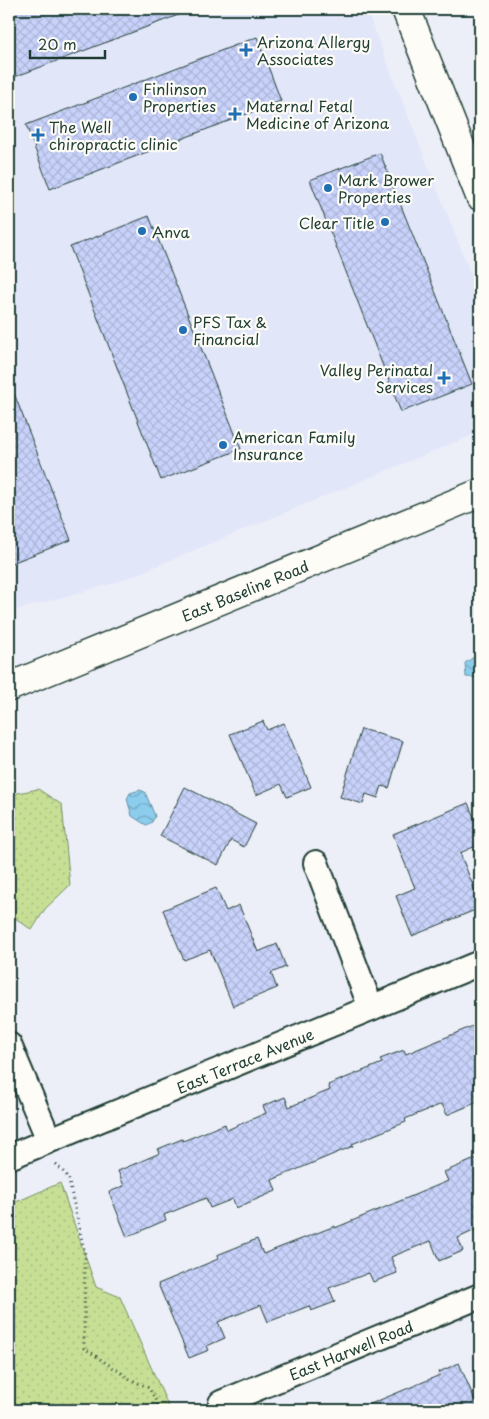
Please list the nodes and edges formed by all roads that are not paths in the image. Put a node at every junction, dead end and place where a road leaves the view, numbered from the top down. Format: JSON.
{"nodes":[{"id":1,"x":406,"y":9,"type":"edge"},
{"id":2,"x":480,"y":196,"type":"edge"},
{"id":3,"x":480,"y":493,"type":"edge"},
{"id":4,"x":9,"y":687,"type":"edge"},
{"id":5,"x":316,"y":864,"type":"dead end"},
{"id":6,"x":480,"y":963,"type":"edge"},
{"id":7,"x":371,"y":1008,"type":"junction"},
{"id":8,"x":9,"y":1045,"type":"edge"},
{"id":9,"x":49,"y":1140,"type":"junction"},
{"id":10,"x":9,"y":1157,"type":"edge"},
{"id":11,"x":480,"y":1296,"type":"edge"},
{"id":12,"x":223,"y":1406,"type":"edge"}],
"edges":[{"from":1,"to":2,"type":"main road"},
{"from":3,"to":4,"type":"main road","name":"East Baseline Road"},
{"from":5,"to":7,"type":"street"},
{"from":6,"to":7,"type":"street","name":"East Terrace Avenue"},
{"from":7,"to":9,"type":"street","name":"East Terrace Avenue"},
{"from":8,"to":9,"type":"street"},
{"from":9,"to":10,"type":"street","name":"East Terrace Avenue"},
{"from":11,"to":12,"type":"street","name":"East Harwell Road"}]}
